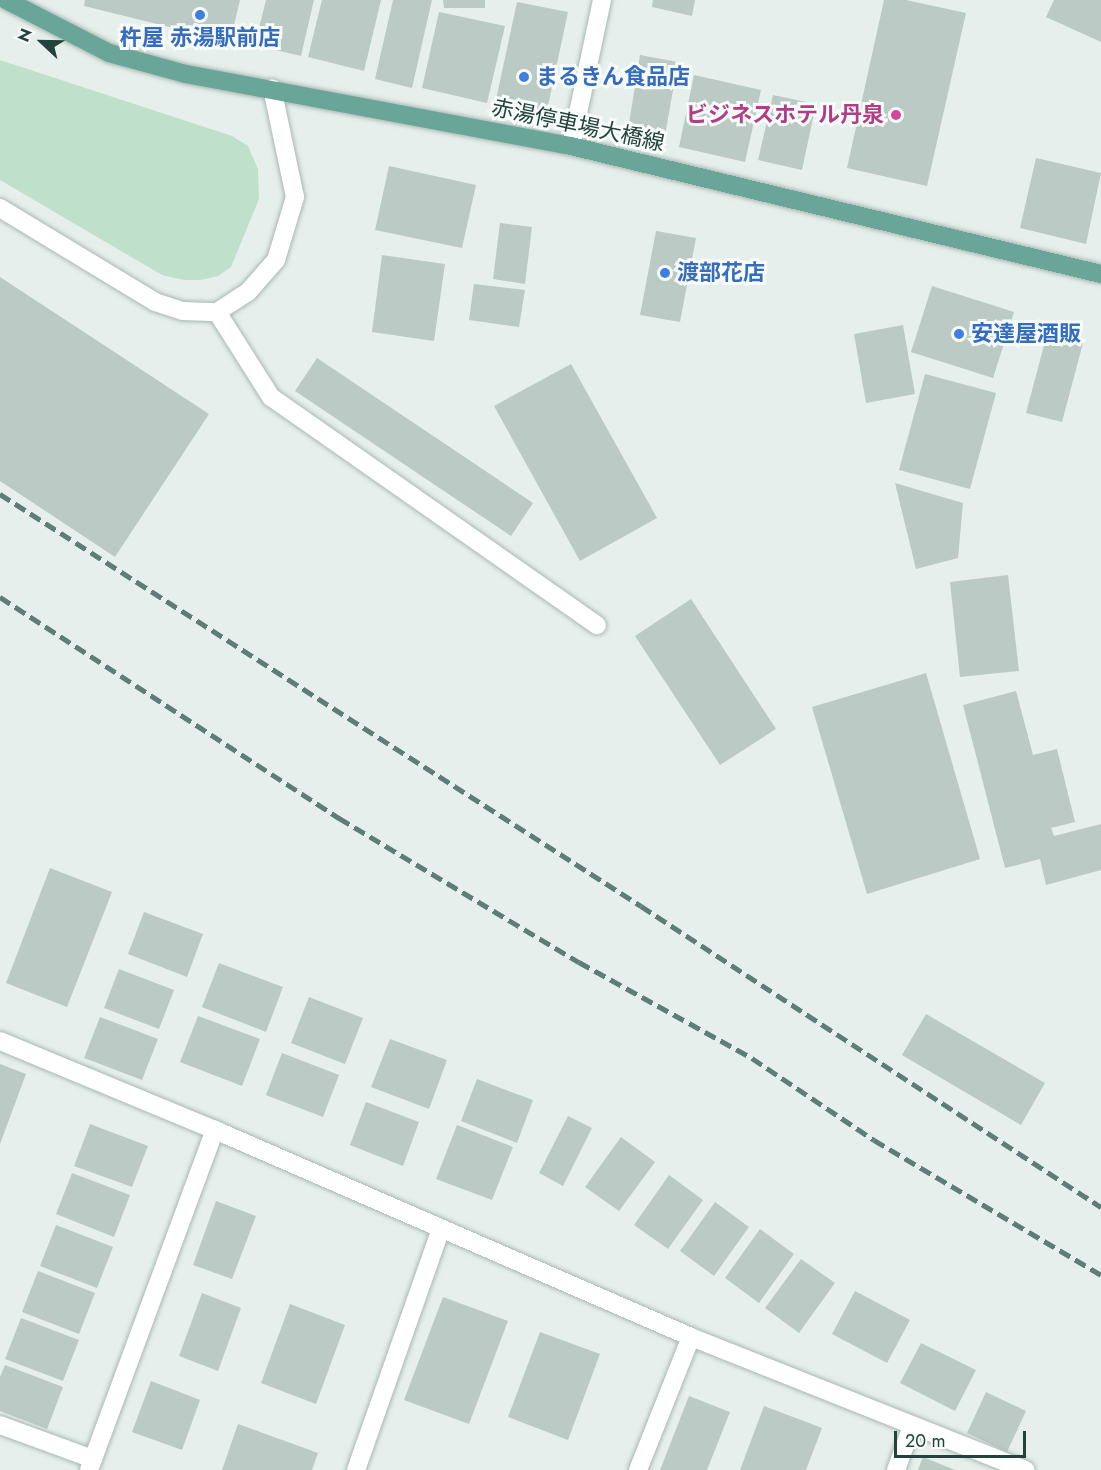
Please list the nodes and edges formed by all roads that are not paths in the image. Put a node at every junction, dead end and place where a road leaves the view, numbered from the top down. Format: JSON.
{"nodes":[{"id":1,"x":6,"y":0,"type":"edge"},
{"id":2,"x":602,"y":0,"type":"edge"},
{"id":3,"x":272,"y":88,"type":"junction"},
{"id":4,"x":571,"y":146,"type":"junction"},
{"id":5,"x":0,"y":208,"type":"edge"},
{"id":6,"x":1101,"y":274,"type":"edge"},
{"id":7,"x":217,"y":312,"type":"junction"},
{"id":8,"x":597,"y":625,"type":"dead end"},
{"id":9,"x":0,"y":1041,"type":"edge"},
{"id":10,"x":214,"y":1130,"type":"junction"},
{"id":11,"x":441,"y":1229,"type":"junction"},
{"id":12,"x":691,"y":1337,"type":"junction"},
{"id":13,"x":0,"y":1425,"type":"edge"},
{"id":14,"x":912,"y":1426,"type":"junction"},
{"id":15,"x":91,"y":1464,"type":"edge"},
{"id":16,"x":356,"y":1470,"type":"edge"},
{"id":17,"x":638,"y":1470,"type":"edge"},
{"id":18,"x":896,"y":1470,"type":"edge"},
{"id":19,"x":1026,"y":1470,"type":"edge"}],
"edges":[{"from":1,"to":3,"type":"main road","name":"赤湯停車場大橋線"},
{"from":2,"to":4,"type":"street"},
{"from":3,"to":4,"type":"main road","name":"赤湯停車場大橋線"},
{"from":3,"to":7,"type":"street"},
{"from":4,"to":6,"type":"main road","name":"赤湯停車場大橋線"},
{"from":5,"to":7,"type":"street"},
{"from":7,"to":8,"type":"street"},
{"from":9,"to":10,"type":"street"},
{"from":10,"to":11,"type":"street"},
{"from":10,"to":15,"type":"street"},
{"from":11,"to":12,"type":"street"},
{"from":11,"to":16,"type":"street"},
{"from":12,"to":14,"type":"street"},
{"from":12,"to":17,"type":"street"},
{"from":13,"to":15,"type":"street"},
{"from":14,"to":18,"type":"street"},
{"from":14,"to":19,"type":"street"}]}
